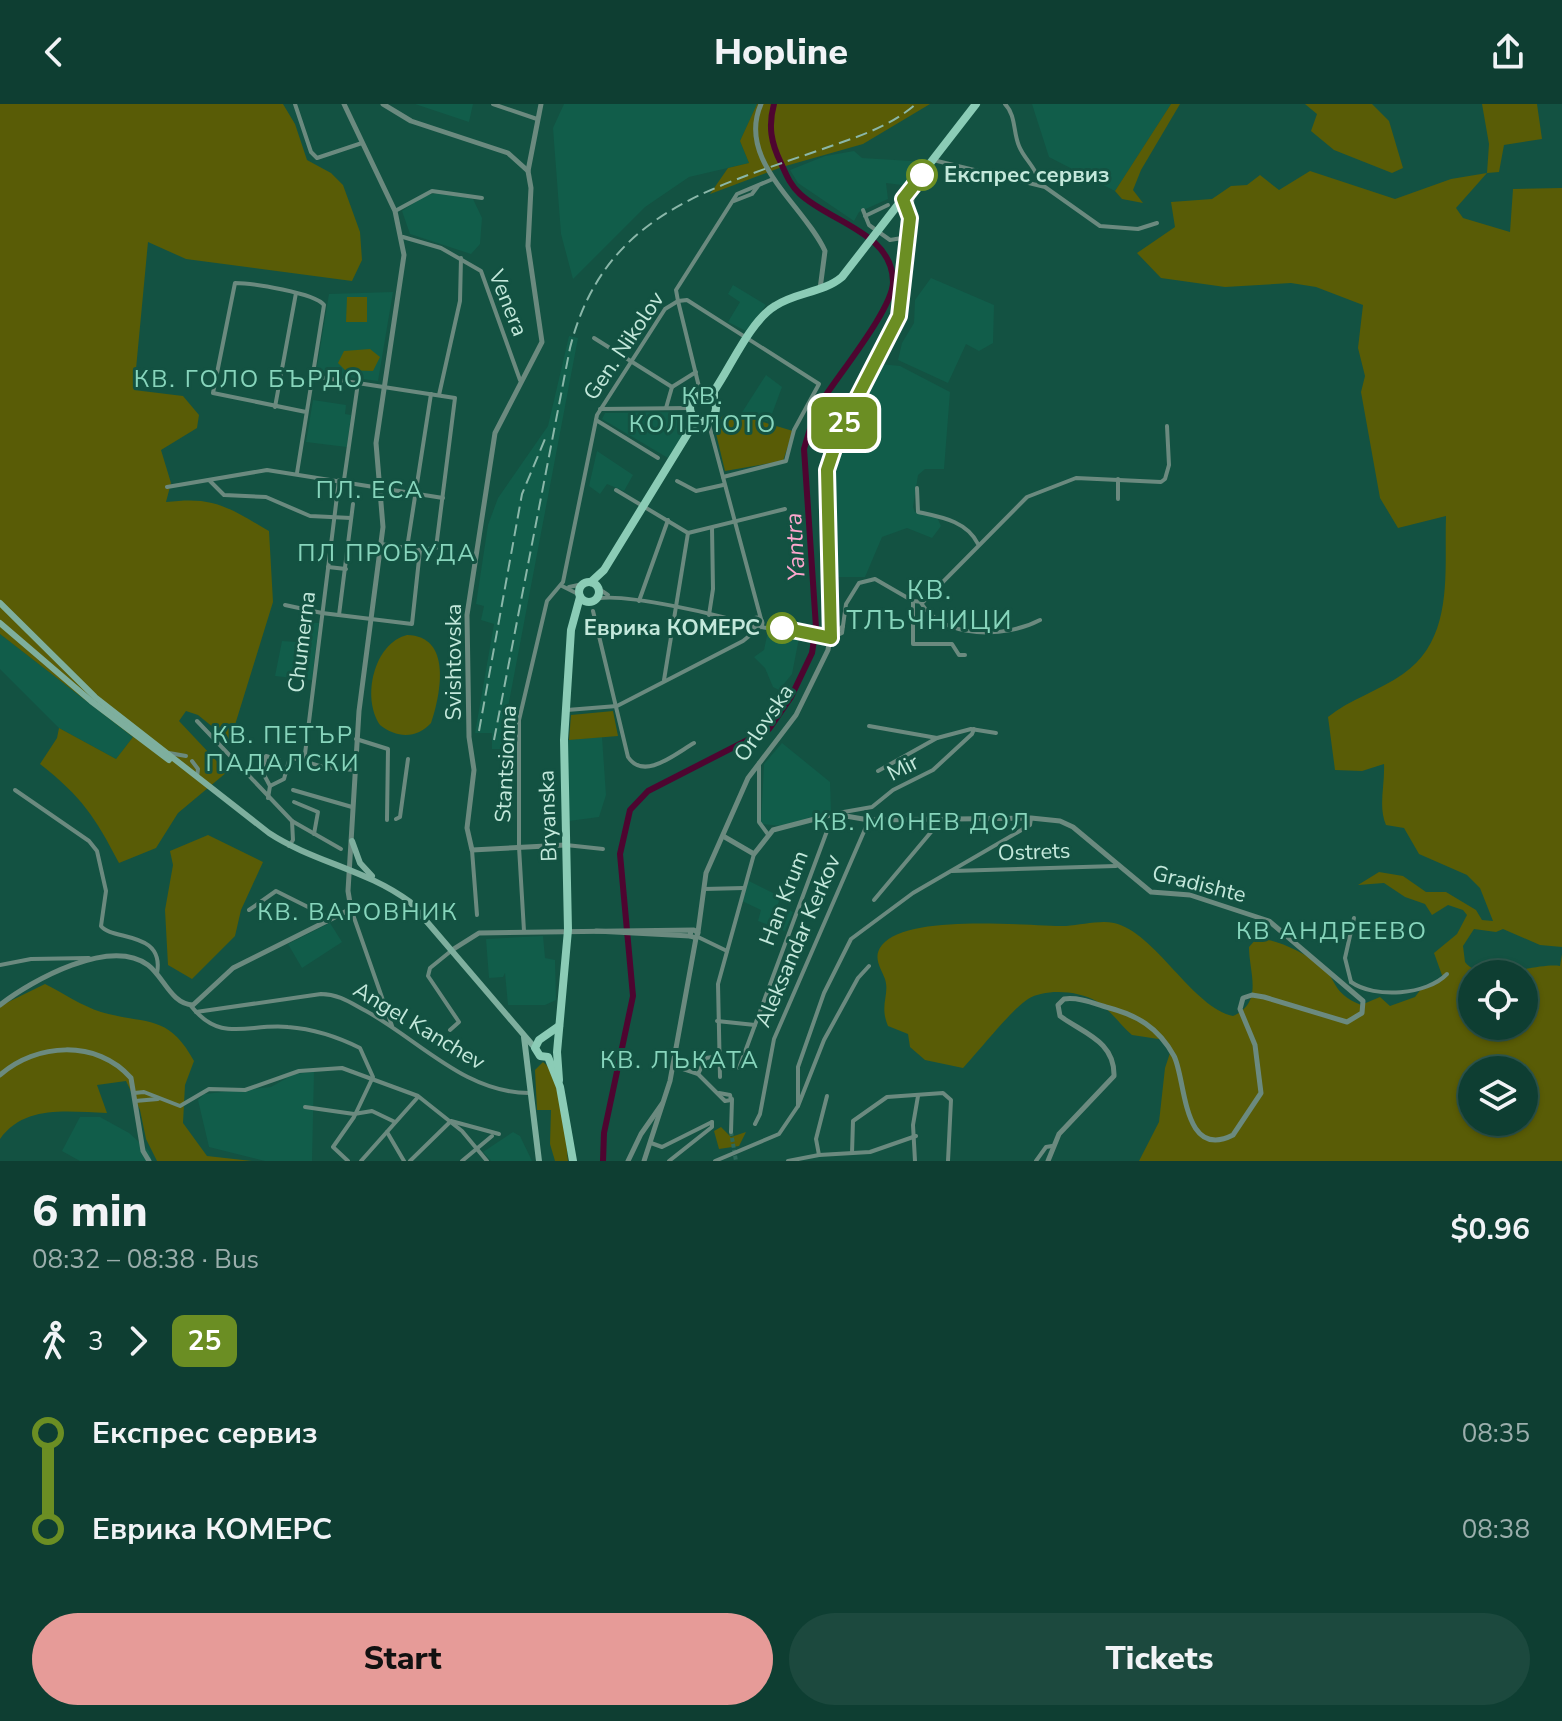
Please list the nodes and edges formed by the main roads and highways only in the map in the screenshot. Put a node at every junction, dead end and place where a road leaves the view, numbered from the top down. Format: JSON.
{"nodes":[{"id":1,"x":976,"y":104,"type":"edge"},
{"id":2,"x":714,"y":396,"type":"junction"},
{"id":3,"x":701,"y":422,"type":"junction"},
{"id":4,"x":604,"y":570,"type":"junction"},
{"id":5,"x":587,"y":583,"type":"junction"},
{"id":6,"x":590,"y":595,"type":"junction"},
{"id":7,"x":0,"y":603,"type":"edge"},
{"id":8,"x":0,"y":623,"type":"edge"},
{"id":9,"x":38,"y":648,"type":"junction"},
{"id":10,"x":218,"y":793,"type":"junction"},
{"id":11,"x":352,"y":841,"type":"road end"},
{"id":12,"x":392,"y":889,"type":"junction"},
{"id":13,"x":560,"y":1024,"type":"junction"},
{"id":14,"x":523,"y":1033,"type":"junction"},
{"id":15,"x":544,"y":1049,"type":"junction"},
{"id":16,"x":530,"y":1067,"type":"junction"},
{"id":17,"x":558,"y":1077,"type":"junction"},
{"id":18,"x":539,"y":1161,"type":"edge"},
{"id":19,"x":573,"y":1161,"type":"edge"}],
"edges":[{"from":1,"to":2,"type":"main road"},
{"from":2,"to":3,"type":"main road"},
{"from":2,"to":3,"type":"main road"},
{"from":3,"to":4,"type":"main road"},
{"from":4,"to":5,"type":"main road"},
{"from":4,"to":6,"type":"main road"},
{"from":5,"to":6,"type":"main road"},
{"from":5,"to":6,"type":"main road"},
{"from":6,"to":13,"type":"main road","name":"Bryanska"},
{"from":7,"to":9,"type":"main road"},
{"from":8,"to":9,"type":"main road"},
{"from":9,"to":10,"type":"main road"},
{"from":9,"to":10,"type":"main road"},
{"from":10,"to":12,"type":"main road"},
{"from":11,"to":12,"type":"main road"},
{"from":12,"to":14,"type":"main road"},
{"from":13,"to":15,"type":"main road"},
{"from":13,"to":17,"type":"main road","name":"Bryanska"},
{"from":14,"to":15,"type":"main road"},
{"from":14,"to":16,"type":"main road"},
{"from":15,"to":16,"type":"main road"},
{"from":15,"to":17,"type":"main road"},
{"from":16,"to":18,"type":"main road"},
{"from":17,"to":19,"type":"main road","name":"Bryanska"}]}
